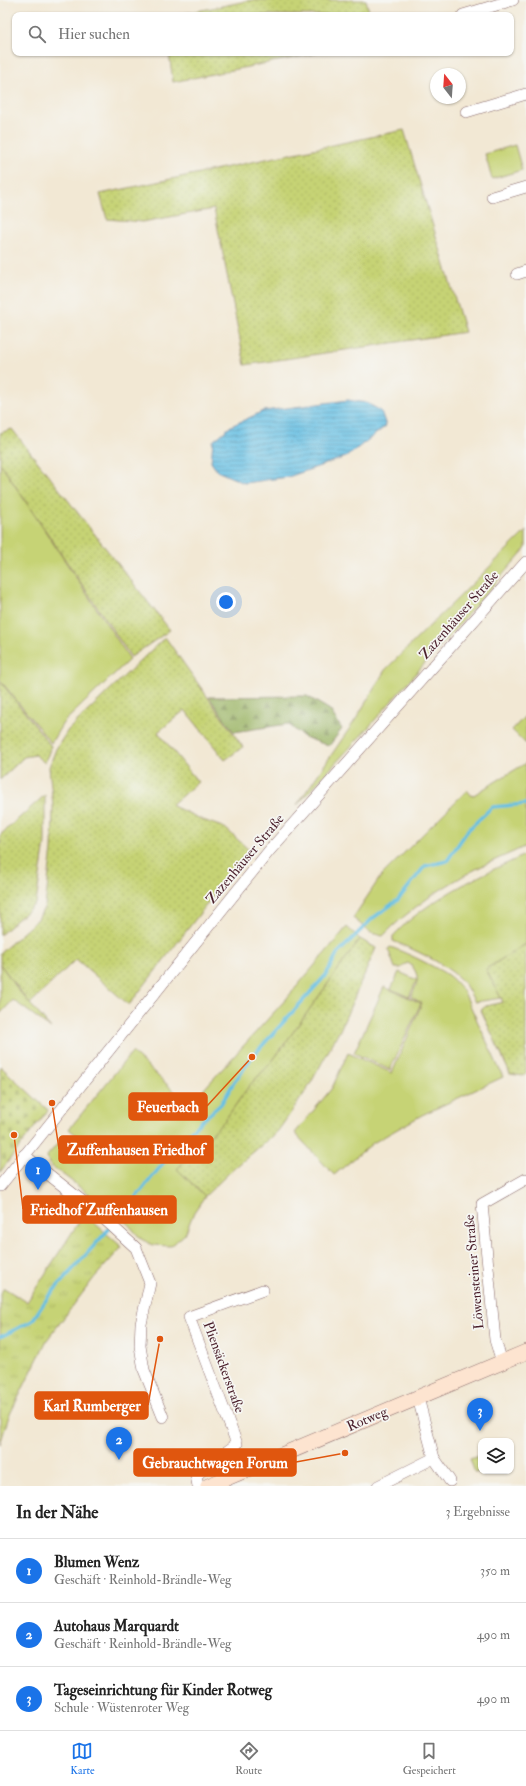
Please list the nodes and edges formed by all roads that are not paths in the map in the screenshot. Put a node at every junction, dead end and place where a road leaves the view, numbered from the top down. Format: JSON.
{"nodes":[{"id":1,"x":513,"y":0,"type":"edge"},
{"id":2,"x":473,"y":12,"type":"edge"},
{"id":3,"x":526,"y":94,"type":"edge"},
{"id":4,"x":466,"y":112,"type":"dead end"},
{"id":5,"x":526,"y":187,"type":"edge"},
{"id":6,"x":492,"y":197,"type":"dead end"},
{"id":7,"x":526,"y":562,"type":"edge"},
{"id":8,"x":24,"y":1155,"type":"junction"},
{"id":9,"x":526,"y":1180,"type":"edge"},
{"id":10,"x":0,"y":1186,"type":"edge"},
{"id":11,"x":264,"y":1290,"type":"dead end"},
{"id":12,"x":526,"y":1352,"type":"edge"},
{"id":13,"x":502,"y":1362,"type":"junction"},
{"id":14,"x":418,"y":1398,"type":"junction"},
{"id":15,"x":163,"y":1417,"type":"dead end"},
{"id":16,"x":434,"y":1458,"type":"junction"},
{"id":17,"x":450,"y":1482,"type":"dead end"},
{"id":18,"x":198,"y":1486,"type":"edge"},
{"id":19,"x":208,"y":1486,"type":"edge"},
{"id":20,"x":378,"y":1486,"type":"edge"}],
"edges":[{"from":1,"to":2,"type":"street"},
{"from":3,"to":4,"type":"street"},
{"from":5,"to":6,"type":"street"},
{"from":7,"to":8,"type":"street","name":"Zazenhäuser Straße"},
{"from":8,"to":10,"type":"street","name":"Zazenhäuser Straße"},
{"from":8,"to":15,"type":"street"},
{"from":9,"to":13,"type":"street","name":"Löwensteiner Straße"},
{"from":11,"to":18,"type":"street","name":"Pliensäckerstraße"},
{"from":12,"to":13,"type":"main road","name":"Rotweg"},
{"from":13,"to":14,"type":"main road","name":"Rotweg"},
{"from":14,"to":16,"type":"street"},
{"from":14,"to":19,"type":"main road","name":"Rotweg"},
{"from":16,"to":17,"type":"street"},
{"from":16,"to":20,"type":"street"}]}
